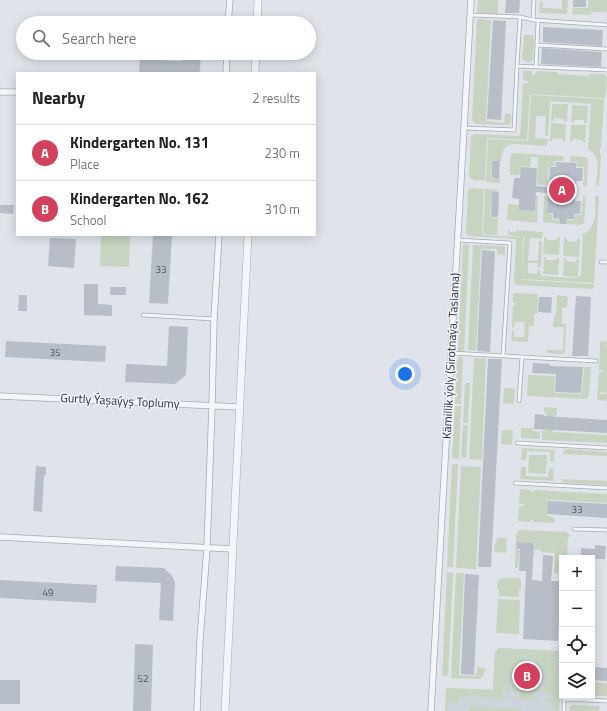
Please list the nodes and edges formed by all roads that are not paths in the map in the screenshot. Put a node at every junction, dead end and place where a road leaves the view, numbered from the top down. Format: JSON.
{"nodes":[{"id":1,"x":230,"y":0,"type":"edge"},
{"id":2,"x":258,"y":0,"type":"edge"},
{"id":3,"x":470,"y":0,"type":"edge"},
{"id":4,"x":534,"y":0,"type":"edge"},
{"id":5,"x":470,"y":15,"type":"junction"},
{"id":6,"x":229,"y":16,"type":"edge"},
{"id":7,"x":257,"y":16,"type":"edge"},
{"id":8,"x":520,"y":17,"type":"junction"},
{"id":9,"x":533,"y":20,"type":"junction"},
{"id":10,"x":538,"y":20,"type":"junction"},
{"id":11,"x":607,"y":25,"type":"edge"},
{"id":12,"x":537,"y":46,"type":"junction"},
{"id":13,"x":607,"y":49,"type":"edge"},
{"id":14,"x":227,"y":60,"type":"edge"},
{"id":15,"x":256,"y":60,"type":"edge"},
{"id":16,"x":517,"y":66,"type":"junction"},
{"id":17,"x":536,"y":67,"type":"junction"},
{"id":18,"x":607,"y":70,"type":"edge"},
{"id":19,"x":226,"y":72,"type":"edge"},
{"id":20,"x":255,"y":72,"type":"edge"},
{"id":21,"x":0,"y":92,"type":"edge"},
{"id":22,"x":16,"y":92,"type":"edge"},
{"id":23,"x":464,"y":128,"type":"junction"},
{"id":24,"x":219,"y":236,"type":"edge"},
{"id":25,"x":248,"y":236,"type":"edge"},
{"id":26,"x":458,"y":240,"type":"junction"},
{"id":27,"x":601,"y":262,"type":"dead end"},
{"id":28,"x":607,"y":262,"type":"edge"},
{"id":29,"x":142,"y":315,"type":"dead end"},
{"id":30,"x":214,"y":319,"type":"junction"},
{"id":31,"x":451,"y":353,"type":"junction"},
{"id":32,"x":503,"y":356,"type":"junction"},
{"id":33,"x":522,"y":357,"type":"junction"},
{"id":34,"x":596,"y":361,"type":"dead end"},
{"id":35,"x":0,"y":396,"type":"edge"},
{"id":36,"x":519,"y":401,"type":"dead end"},
{"id":37,"x":212,"y":406,"type":"junction"},
{"id":38,"x":240,"y":407,"type":"junction"},
{"id":39,"x":517,"y":443,"type":"dead end"},
{"id":40,"x":607,"y":448,"type":"edge"},
{"id":41,"x":515,"y":483,"type":"dead end"},
{"id":42,"x":607,"y":488,"type":"edge"},
{"id":43,"x":574,"y":528,"type":"dead end"},
{"id":44,"x":607,"y":530,"type":"edge"},
{"id":45,"x":0,"y":537,"type":"edge"},
{"id":46,"x":207,"y":548,"type":"junction"},
{"id":47,"x":233,"y":549,"type":"junction"},
{"id":48,"x":607,"y":701,"type":"edge"},
{"id":49,"x":197,"y":711,"type":"edge"},
{"id":50,"x":225,"y":711,"type":"edge"},
{"id":51,"x":431,"y":711,"type":"edge"},
{"id":52,"x":564,"y":711,"type":"edge"}],
"edges":[{"from":1,"to":6,"type":"street"},
{"from":2,"to":7,"type":"street"},
{"from":3,"to":5,"type":"street","name":"Kämillik ýoly (Sirotnaýa, Taslama)"},
{"from":4,"to":9,"type":"lane"},
{"from":5,"to":8,"type":"lane"},
{"from":5,"to":23,"type":"street","name":"Kämillik ýoly (Sirotnaýa, Taslama)"},
{"from":8,"to":9,"type":"lane"},
{"from":8,"to":16,"type":"lane"},
{"from":9,"to":10,"type":"lane"},
{"from":10,"to":11,"type":"lane"},
{"from":10,"to":12,"type":"lane"},
{"from":12,"to":13,"type":"lane"},
{"from":12,"to":17,"type":"lane"},
{"from":14,"to":19,"type":"street"},
{"from":15,"to":20,"type":"street"},
{"from":16,"to":17,"type":"lane"},
{"from":16,"to":23,"type":"lane"},
{"from":17,"to":18,"type":"lane"},
{"from":21,"to":22,"type":"street"},
{"from":23,"to":26,"type":"street","name":"Kämillik ýoly (Sirotnaýa, Taslama)"},
{"from":24,"to":30,"type":"street"},
{"from":25,"to":38,"type":"street"},
{"from":26,"to":31,"type":"street","name":"Kämillik ýoly (Sirotnaýa, Taslama)"},
{"from":26,"to":32,"type":"lane"},
{"from":27,"to":28,"type":"lane"},
{"from":29,"to":30,"type":"lane"},
{"from":30,"to":37,"type":"street"},
{"from":31,"to":32,"type":"lane"},
{"from":31,"to":51,"type":"street","name":"Kämillik ýoly (Sirotnaýa, Taslama)"},
{"from":32,"to":33,"type":"lane"},
{"from":33,"to":34,"type":"lane"},
{"from":33,"to":36,"type":"lane"},
{"from":35,"to":37,"type":"street","name":"Gurtly Ýaşaýyş Toplumy"},
{"from":37,"to":38,"type":"street","name":"Gurtly Ýaşaýyş Toplumy"},
{"from":37,"to":46,"type":"street"},
{"from":38,"to":47,"type":"street"},
{"from":39,"to":40,"type":"lane"},
{"from":41,"to":42,"type":"lane"},
{"from":43,"to":44,"type":"lane"},
{"from":45,"to":46,"type":"street"},
{"from":46,"to":47,"type":"street"},
{"from":46,"to":49,"type":"street"},
{"from":47,"to":50,"type":"street"},
{"from":48,"to":52,"type":"lane"}]}
